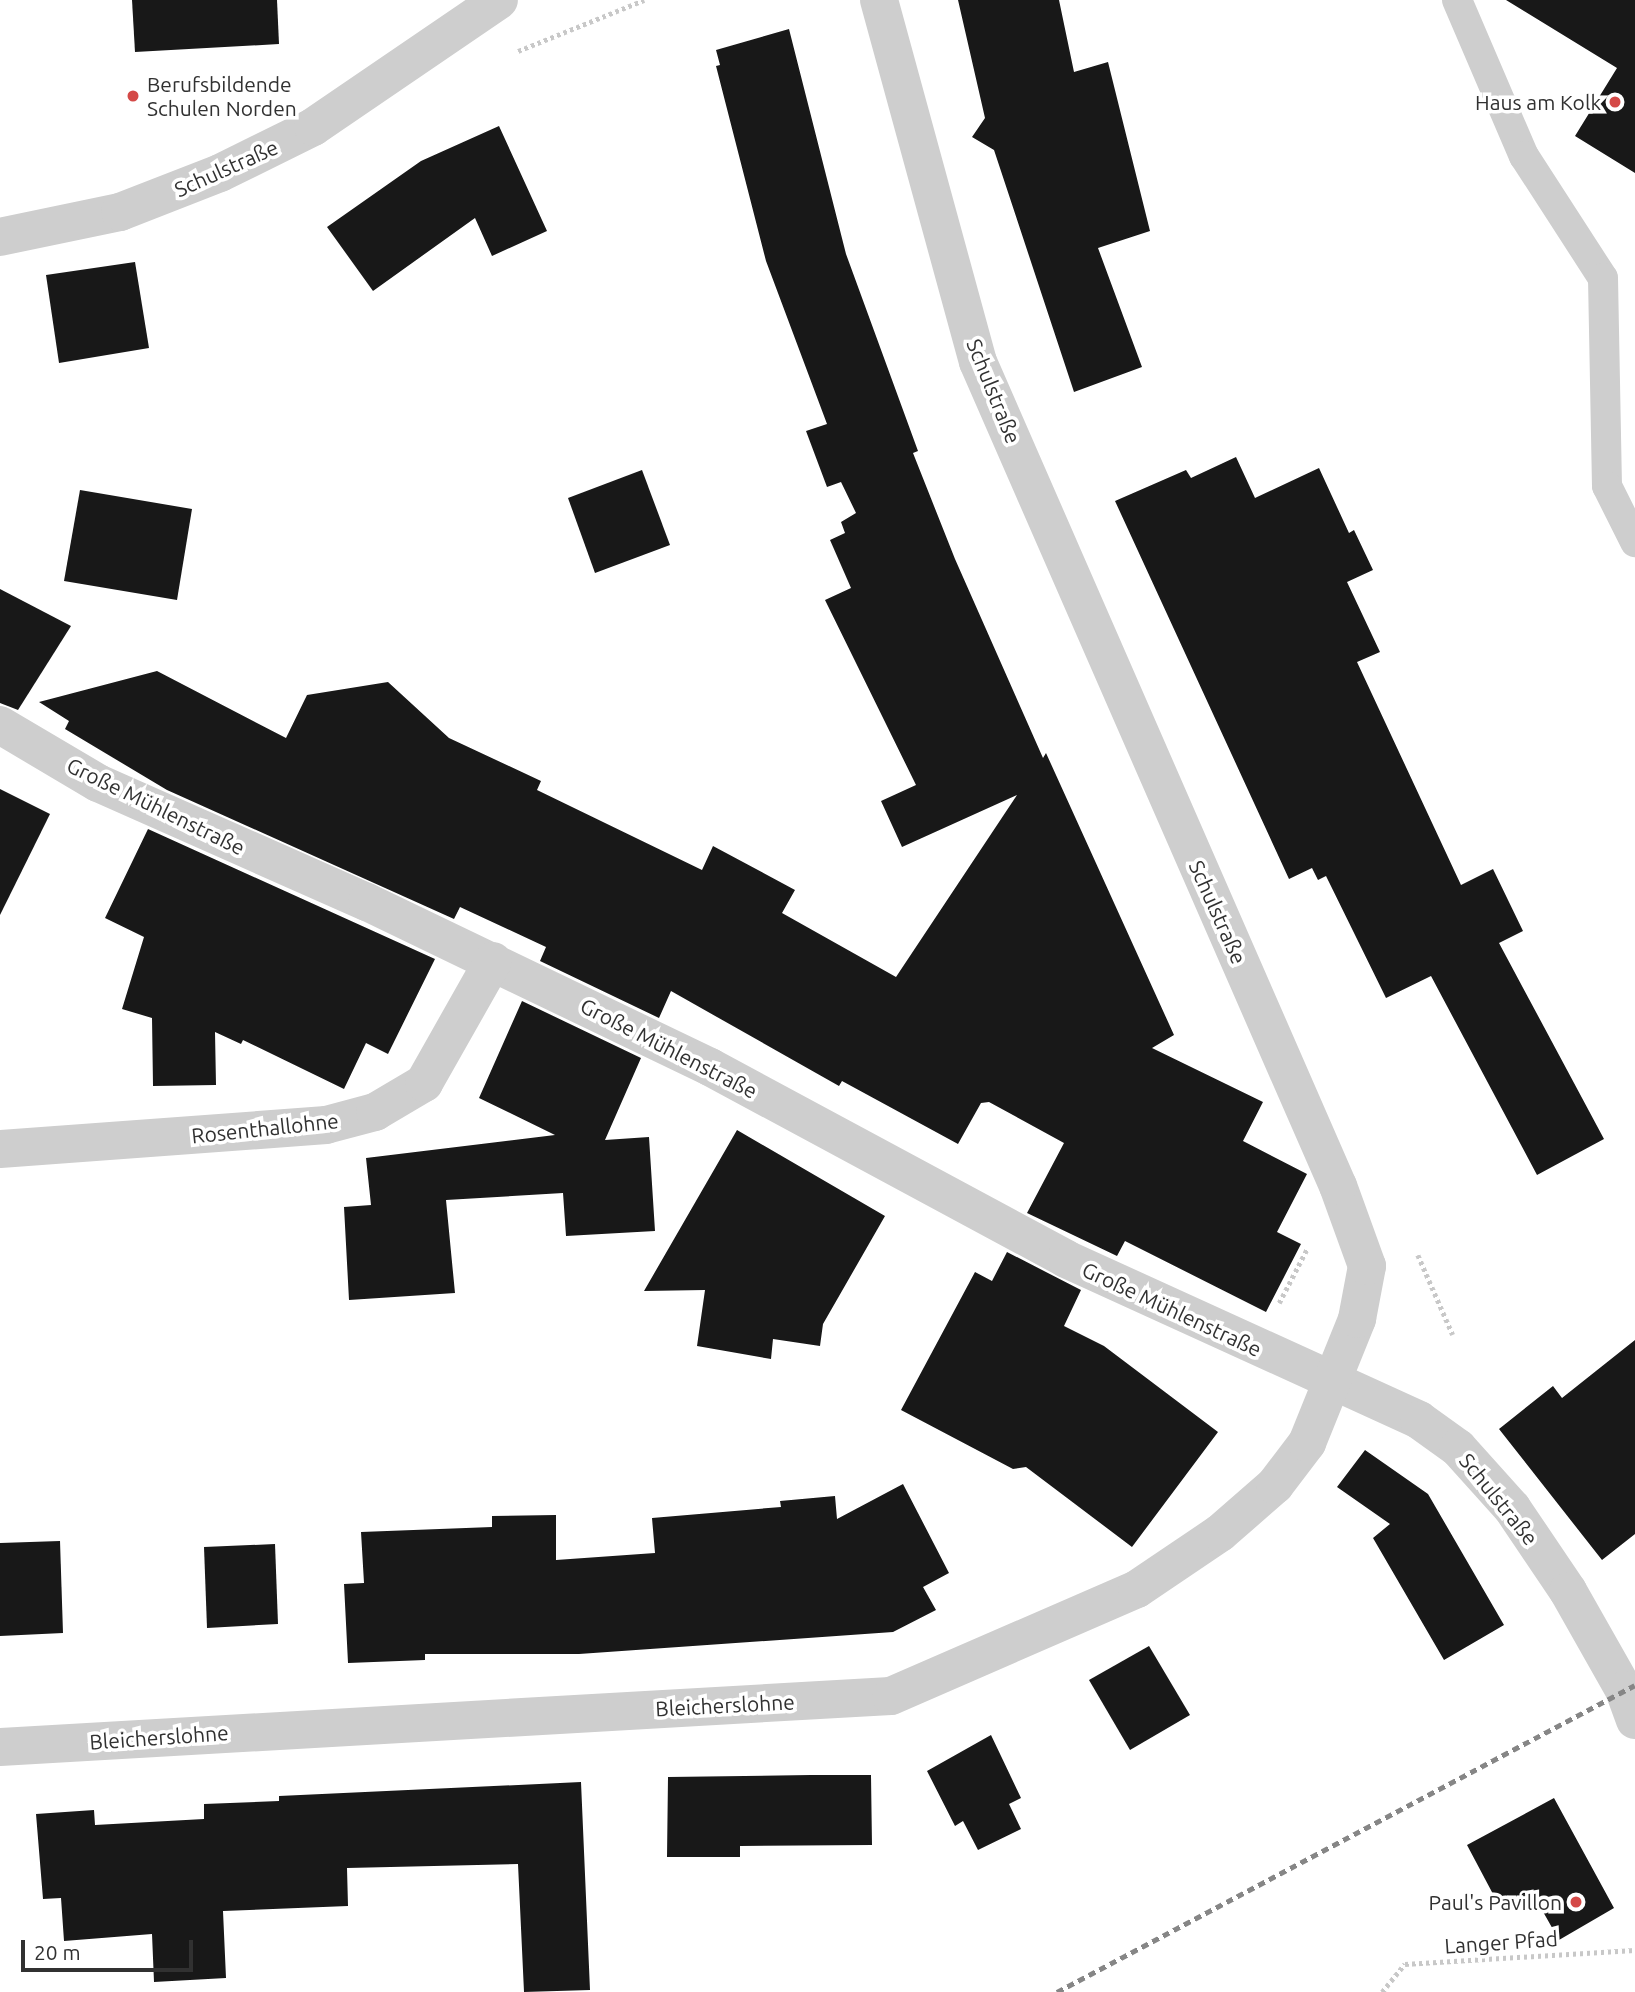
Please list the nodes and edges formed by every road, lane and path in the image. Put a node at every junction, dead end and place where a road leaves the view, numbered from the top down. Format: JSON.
{"nodes":[{"id":1,"x":499,"y":0,"type":"edge"},
{"id":2,"x":644,"y":0,"type":"edge"},
{"id":3,"x":879,"y":0,"type":"edge"},
{"id":4,"x":1457,"y":0,"type":"edge"},
{"id":5,"x":439,"y":45,"type":"junction"},
{"id":6,"x":0,"y":237,"type":"edge"},
{"id":7,"x":1635,"y":542,"type":"edge"},
{"id":8,"x":0,"y":725,"type":"edge"},
{"id":9,"x":493,"y":961,"type":"junction"},
{"id":10,"x":0,"y":1149,"type":"edge"},
{"id":11,"x":1332,"y":1382,"type":"junction"},
{"id":12,"x":1635,"y":1720,"type":"edge"},
{"id":13,"x":0,"y":1747,"type":"edge"},
{"id":14,"x":1635,"y":1950,"type":"edge"},
{"id":15,"x":1382,"y":1992,"type":"edge"}],
"edges":[{"from":1,"to":5,"type":"street","name":"Schulstraße"},
{"from":2,"to":5,"type":"path"},
{"from":3,"to":11,"type":"street","name":"Schulstraße"},
{"from":4,"to":7,"type":"lane"},
{"from":5,"to":6,"type":"street","name":"Schulstraße"},
{"from":8,"to":9,"type":"street","name":"Große Mühlenstraße"},
{"from":9,"to":10,"type":"street","name":"Rosenthallohne"},
{"from":9,"to":11,"type":"street","name":"Große Mühlenstraße"},
{"from":11,"to":12,"type":"street","name":"Schulstraße"},
{"from":11,"to":13,"type":"street","name":"Bleicherslohne"},
{"from":14,"to":15,"type":"path","name":"Langer Pfad"}]}
